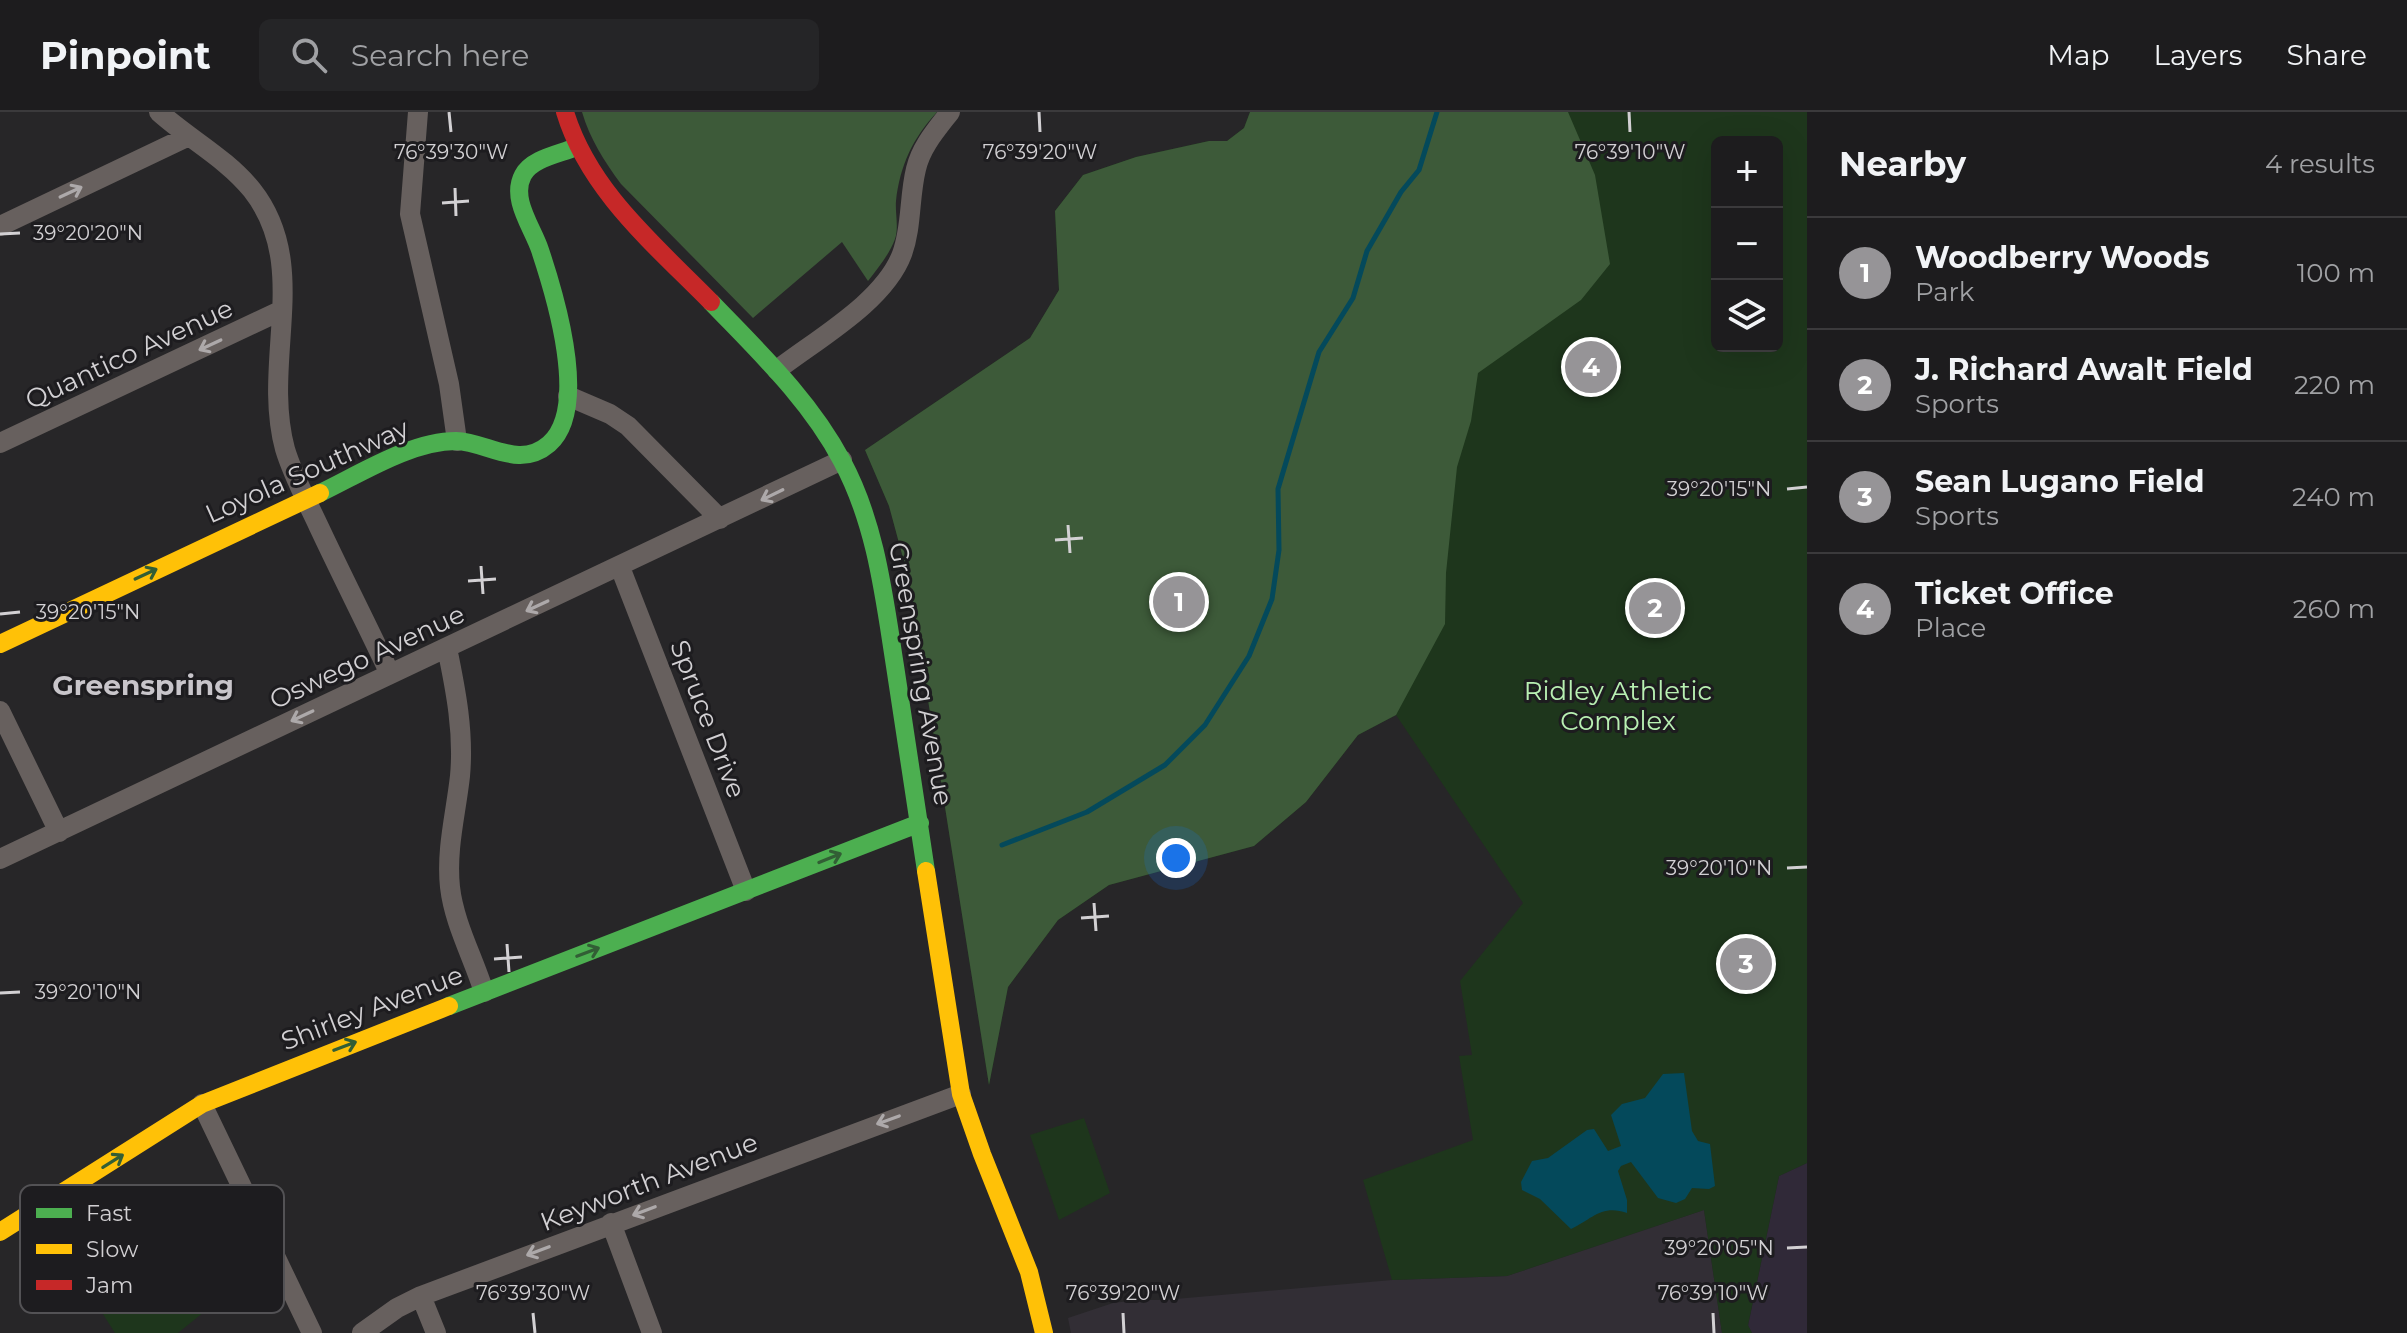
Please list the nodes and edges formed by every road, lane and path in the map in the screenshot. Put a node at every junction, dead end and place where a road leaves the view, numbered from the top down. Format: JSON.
{"nodes":[{"id":1,"x":159,"y":112,"type":"edge"},
{"id":2,"x":418,"y":112,"type":"edge"},
{"id":3,"x":565,"y":112,"type":"edge"},
{"id":4,"x":950,"y":112,"type":"edge"},
{"id":5,"x":189,"y":136,"type":"junction"},
{"id":6,"x":576,"y":147,"type":"junction"},
{"id":7,"x":0,"y":226,"type":"edge"},
{"id":8,"x":280,"y":311,"type":"junction"},
{"id":9,"x":777,"y":370,"type":"junction"},
{"id":10,"x":568,"y":396,"type":"junction"},
{"id":11,"x":457,"y":441,"type":"junction"},
{"id":12,"x":0,"y":443,"type":"edge"},
{"id":13,"x":842,"y":460,"type":"junction"},
{"id":14,"x":305,"y":498,"type":"junction"},
{"id":15,"x":720,"y":519,"type":"junction"},
{"id":16,"x":620,"y":567,"type":"junction"},
{"id":17,"x":0,"y":644,"type":"edge"},
{"id":18,"x":447,"y":648,"type":"junction"},
{"id":19,"x":390,"y":674,"type":"junction"},
{"id":20,"x":0,"y":711,"type":"edge"},
{"id":21,"x":920,"y":823,"type":"junction"},
{"id":22,"x":59,"y":832,"type":"junction"},
{"id":23,"x":0,"y":859,"type":"edge"},
{"id":24,"x":746,"y":891,"type":"junction"},
{"id":25,"x":484,"y":992,"type":"junction"},
{"id":26,"x":961,"y":1094,"type":"junction"},
{"id":27,"x":202,"y":1104,"type":"junction"},
{"id":28,"x":74,"y":1185,"type":"edge"},
{"id":29,"x":241,"y":1185,"type":"edge"},
{"id":30,"x":20,"y":1219,"type":"edge"},
{"id":31,"x":611,"y":1223,"type":"junction"},
{"id":32,"x":0,"y":1232,"type":"edge"},
{"id":33,"x":284,"y":1275,"type":"edge"},
{"id":34,"x":421,"y":1296,"type":"junction"},
{"id":35,"x":312,"y":1333,"type":"edge"},
{"id":36,"x":362,"y":1333,"type":"edge"},
{"id":37,"x":436,"y":1333,"type":"edge"},
{"id":38,"x":652,"y":1333,"type":"edge"},
{"id":39,"x":1044,"y":1333,"type":"edge"}],
"edges":[{"from":1,"to":5,"type":"street"},
{"from":2,"to":11,"type":"street"},
{"from":3,"to":6,"type":"street","name":"Greenspring Avenue"},
{"from":4,"to":9,"type":"street"},
{"from":7,"to":5,"type":"street","one_way":true},
{"from":5,"to":8,"type":"street"},
{"from":6,"to":9,"type":"street","name":"Greenspring Avenue"},
{"from":6,"to":10,"type":"street","name":"Loyola Southway"},
{"from":8,"to":12,"type":"street","name":"Quantico Avenue","one_way":true},
{"from":8,"to":14,"type":"street"},
{"from":9,"to":13,"type":"street","name":"Greenspring Avenue"},
{"from":10,"to":11,"type":"street","name":"Loyola Southway"},
{"from":10,"to":15,"type":"street"},
{"from":11,"to":14,"type":"street","name":"Loyola Southway"},
{"from":13,"to":15,"type":"street","name":"Oswego Avenue","one_way":true},
{"from":13,"to":21,"type":"street","name":"Greenspring Avenue"},
{"from":17,"to":14,"type":"street","name":"Loyola Southway","one_way":true},
{"from":14,"to":19,"type":"street"},
{"from":15,"to":16,"type":"street","name":"Oswego Avenue"},
{"from":16,"to":18,"type":"street","name":"Oswego Avenue","one_way":true},
{"from":16,"to":24,"type":"street","name":"Spruce Drive"},
{"from":18,"to":19,"type":"street","name":"Oswego Avenue"},
{"from":18,"to":25,"type":"street"},
{"from":19,"to":22,"type":"street","name":"Oswego Avenue","one_way":true},
{"from":20,"to":22,"type":"street"},
{"from":24,"to":21,"type":"street","name":"Shirley Avenue","one_way":true},
{"from":21,"to":26,"type":"street","name":"Greenspring Avenue"},
{"from":22,"to":23,"type":"street","name":"Oswego Avenue"},
{"from":25,"to":24,"type":"street","name":"Shirley Avenue","one_way":true},
{"from":27,"to":25,"type":"street","name":"Shirley Avenue","one_way":true},
{"from":26,"to":31,"type":"street","name":"Keyworth Avenue","one_way":true},
{"from":26,"to":39,"type":"street","name":"Greenspring Avenue"},
{"from":28,"to":27,"type":"street","name":"Shirley Avenue","one_way":true},
{"from":27,"to":29,"type":"street"},
{"from":32,"to":30,"type":"street","name":"Shirley Avenue","one_way":true},
{"from":31,"to":34,"type":"street","name":"Keyworth Avenue","one_way":true},
{"from":31,"to":38,"type":"street"},
{"from":33,"to":35,"type":"street"},
{"from":34,"to":36,"type":"street","name":"Keyworth Avenue"},
{"from":34,"to":37,"type":"street"}]}
